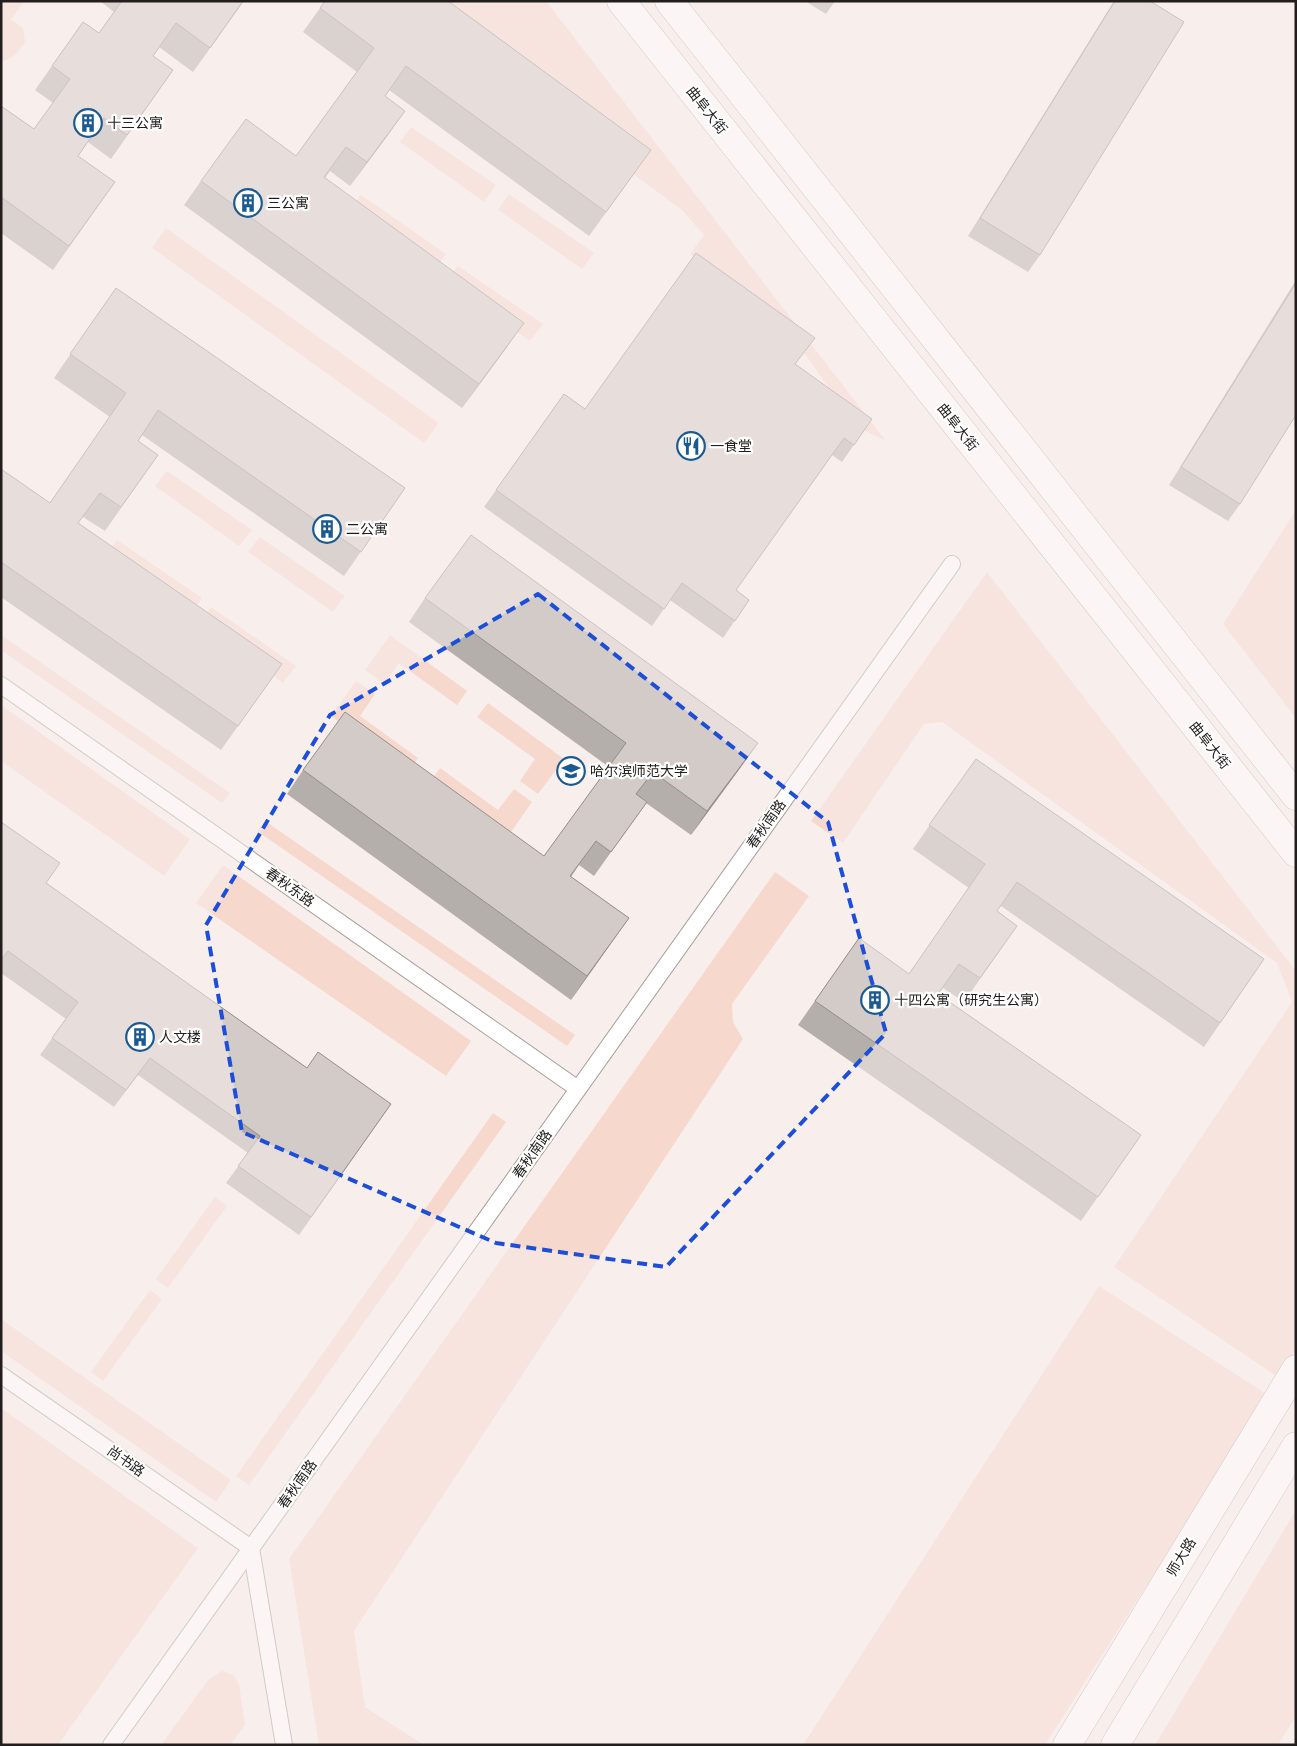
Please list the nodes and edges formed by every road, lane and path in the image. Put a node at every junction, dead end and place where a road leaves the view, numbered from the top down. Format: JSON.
{"nodes":[{"id":1,"x":621,"y":1,"type":"edge"},
{"id":2,"x":669,"y":1,"type":"edge"},
{"id":3,"x":952,"y":564,"type":"dead end"},
{"id":4,"x":1,"y":684,"type":"edge"},
{"id":5,"x":1296,"y":796,"type":"edge"},
{"id":6,"x":1296,"y":853,"type":"edge"},
{"id":7,"x":578,"y":1089,"type":"junction"},
{"id":8,"x":1296,"y":1369,"type":"edge"},
{"id":9,"x":1,"y":1375,"type":"edge"},
{"id":10,"x":1296,"y":1446,"type":"edge"},
{"id":11,"x":251,"y":1548,"type":"junction"},
{"id":12,"x":111,"y":1745,"type":"edge"},
{"id":13,"x":284,"y":1745,"type":"edge"},
{"id":14,"x":1067,"y":1745,"type":"edge"},
{"id":15,"x":1115,"y":1745,"type":"edge"}],
"edges":[{"from":1,"to":6,"type":"street","name":"曲阜大街"},
{"from":2,"to":5,"type":"street"},
{"from":3,"to":7,"type":"lane","name":"春秋南路"},
{"from":4,"to":7,"type":"lane","name":"春秋东路"},
{"from":7,"to":11,"type":"lane","name":"春秋南路"},
{"from":8,"to":14,"type":"street","name":"师大路"},
{"from":9,"to":11,"type":"lane","name":"尚书路"},
{"from":10,"to":15,"type":"street"},
{"from":11,"to":12,"type":"lane","name":"春秋南路"},
{"from":11,"to":13,"type":"lane"}]}
